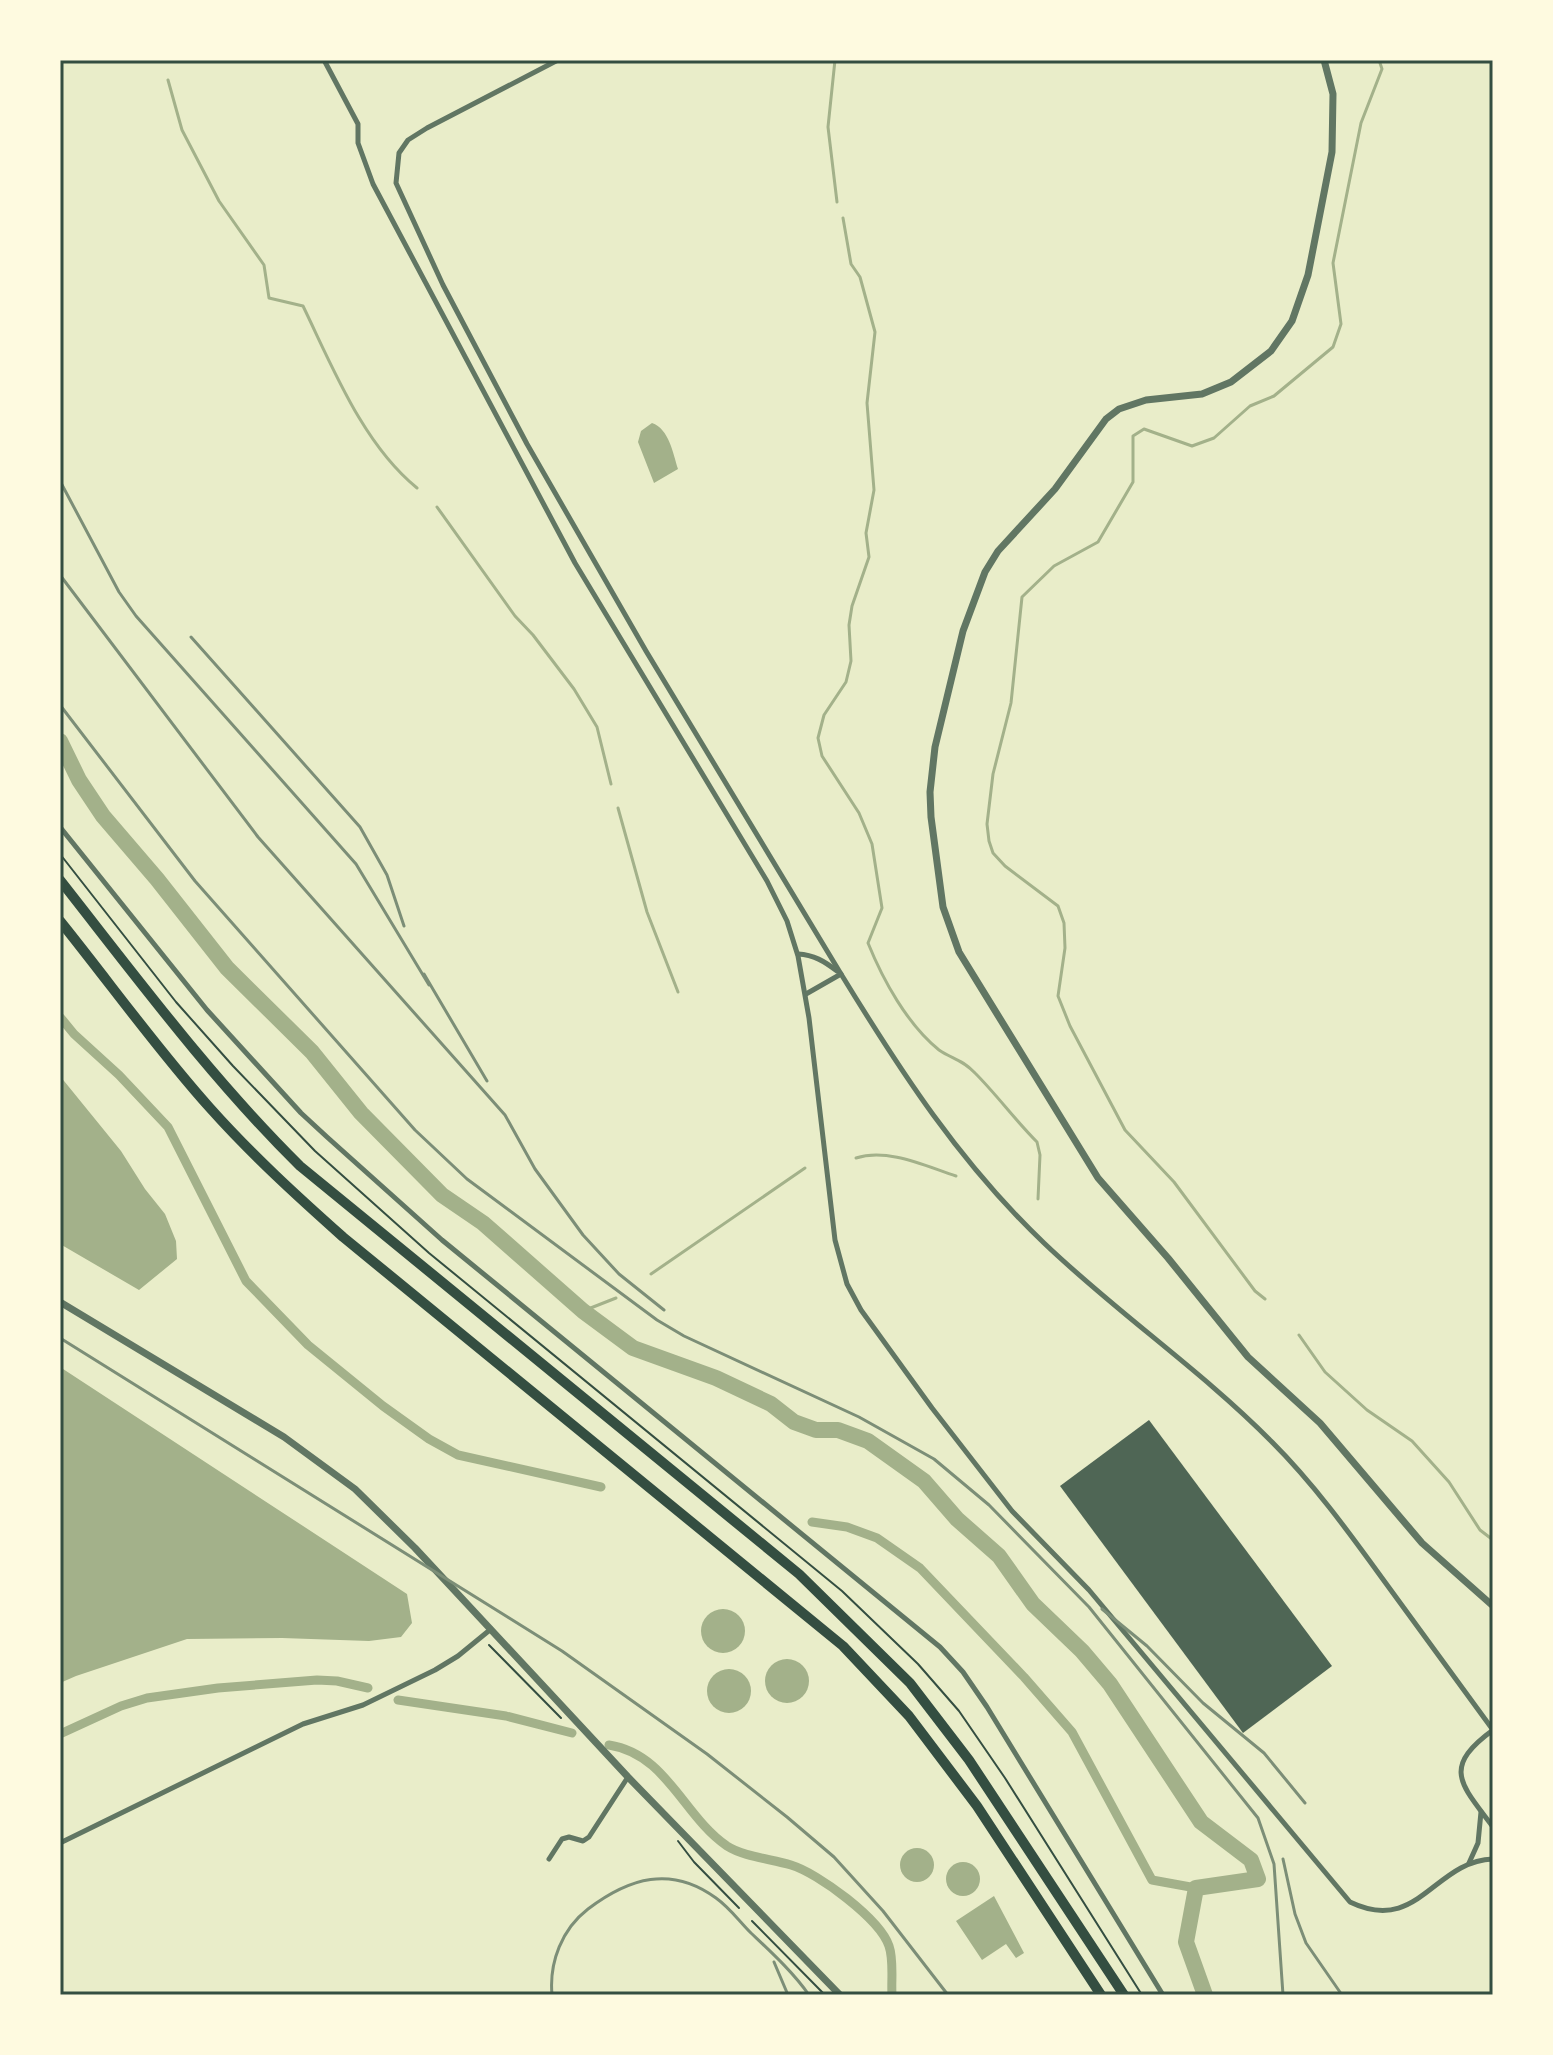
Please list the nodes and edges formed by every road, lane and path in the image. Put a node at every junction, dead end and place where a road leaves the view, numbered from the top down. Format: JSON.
{"nodes":[{"id":1,"x":324,"y":60,"type":"edge"},
{"id":2,"x":558,"y":60,"type":"edge"},
{"id":3,"x":1324,"y":60,"type":"edge"},
{"id":4,"x":60,"y":827,"type":"edge"},
{"id":5,"x":60,"y":880,"type":"edge"},
{"id":6,"x":60,"y":921,"type":"edge"},
{"id":7,"x":798,"y":954,"type":"junction"},
{"id":8,"x":841,"y":974,"type":"junction"},
{"id":9,"x":806,"y":994,"type":"junction"},
{"id":10,"x":60,"y":1302,"type":"edge"},
{"id":11,"x":1493,"y":1606,"type":"edge"},
{"id":12,"x":491,"y":1629,"type":"junction"},
{"id":13,"x":489,"y":1645,"type":"dead end"},
{"id":14,"x":520,"y":1677,"type":"dead end"},
{"id":15,"x":1493,"y":1730,"type":"edge"},
{"id":16,"x":628,"y":1777,"type":"junction"},
{"id":17,"x":1481,"y":1811,"type":"junction"},
{"id":18,"x":1493,"y":1827,"type":"edge"},
{"id":19,"x":60,"y":1843,"type":"edge"},
{"id":20,"x":549,"y":1859,"type":"dead end"},
{"id":21,"x":1493,"y":1859,"type":"edge"},
{"id":22,"x":1469,"y":1863,"type":"junction"},
{"id":23,"x":752,"y":1921,"type":"dead end"},
{"id":24,"x":825,"y":1995,"type":"edge"},
{"id":25,"x":840,"y":1995,"type":"edge"},
{"id":26,"x":1101,"y":1995,"type":"edge"},
{"id":27,"x":1124,"y":1995,"type":"edge"},
{"id":28,"x":1163,"y":1995,"type":"edge"}],
"edges":[{"from":1,"to":7,"type":"street"},
{"from":2,"to":8,"type":"street"},
{"from":3,"to":11,"type":"street"},
{"from":4,"to":28,"type":"street"},
{"from":5,"to":27,"type":"highway"},
{"from":6,"to":26,"type":"highway"},
{"from":7,"to":8,"type":"street"},
{"from":7,"to":9,"type":"street"},
{"from":8,"to":9,"type":"street"},
{"from":8,"to":15,"type":"street"},
{"from":9,"to":22,"type":"street"},
{"from":10,"to":12,"type":"street"},
{"from":12,"to":16,"type":"street"},
{"from":12,"to":19,"type":"street"},
{"from":13,"to":14,"type":"path"},
{"from":15,"to":17,"type":"street"},
{"from":16,"to":20,"type":"street"},
{"from":16,"to":25,"type":"street"},
{"from":17,"to":18,"type":"street"},
{"from":17,"to":22,"type":"street"},
{"from":21,"to":22,"type":"street"},
{"from":23,"to":24,"type":"path"}]}
